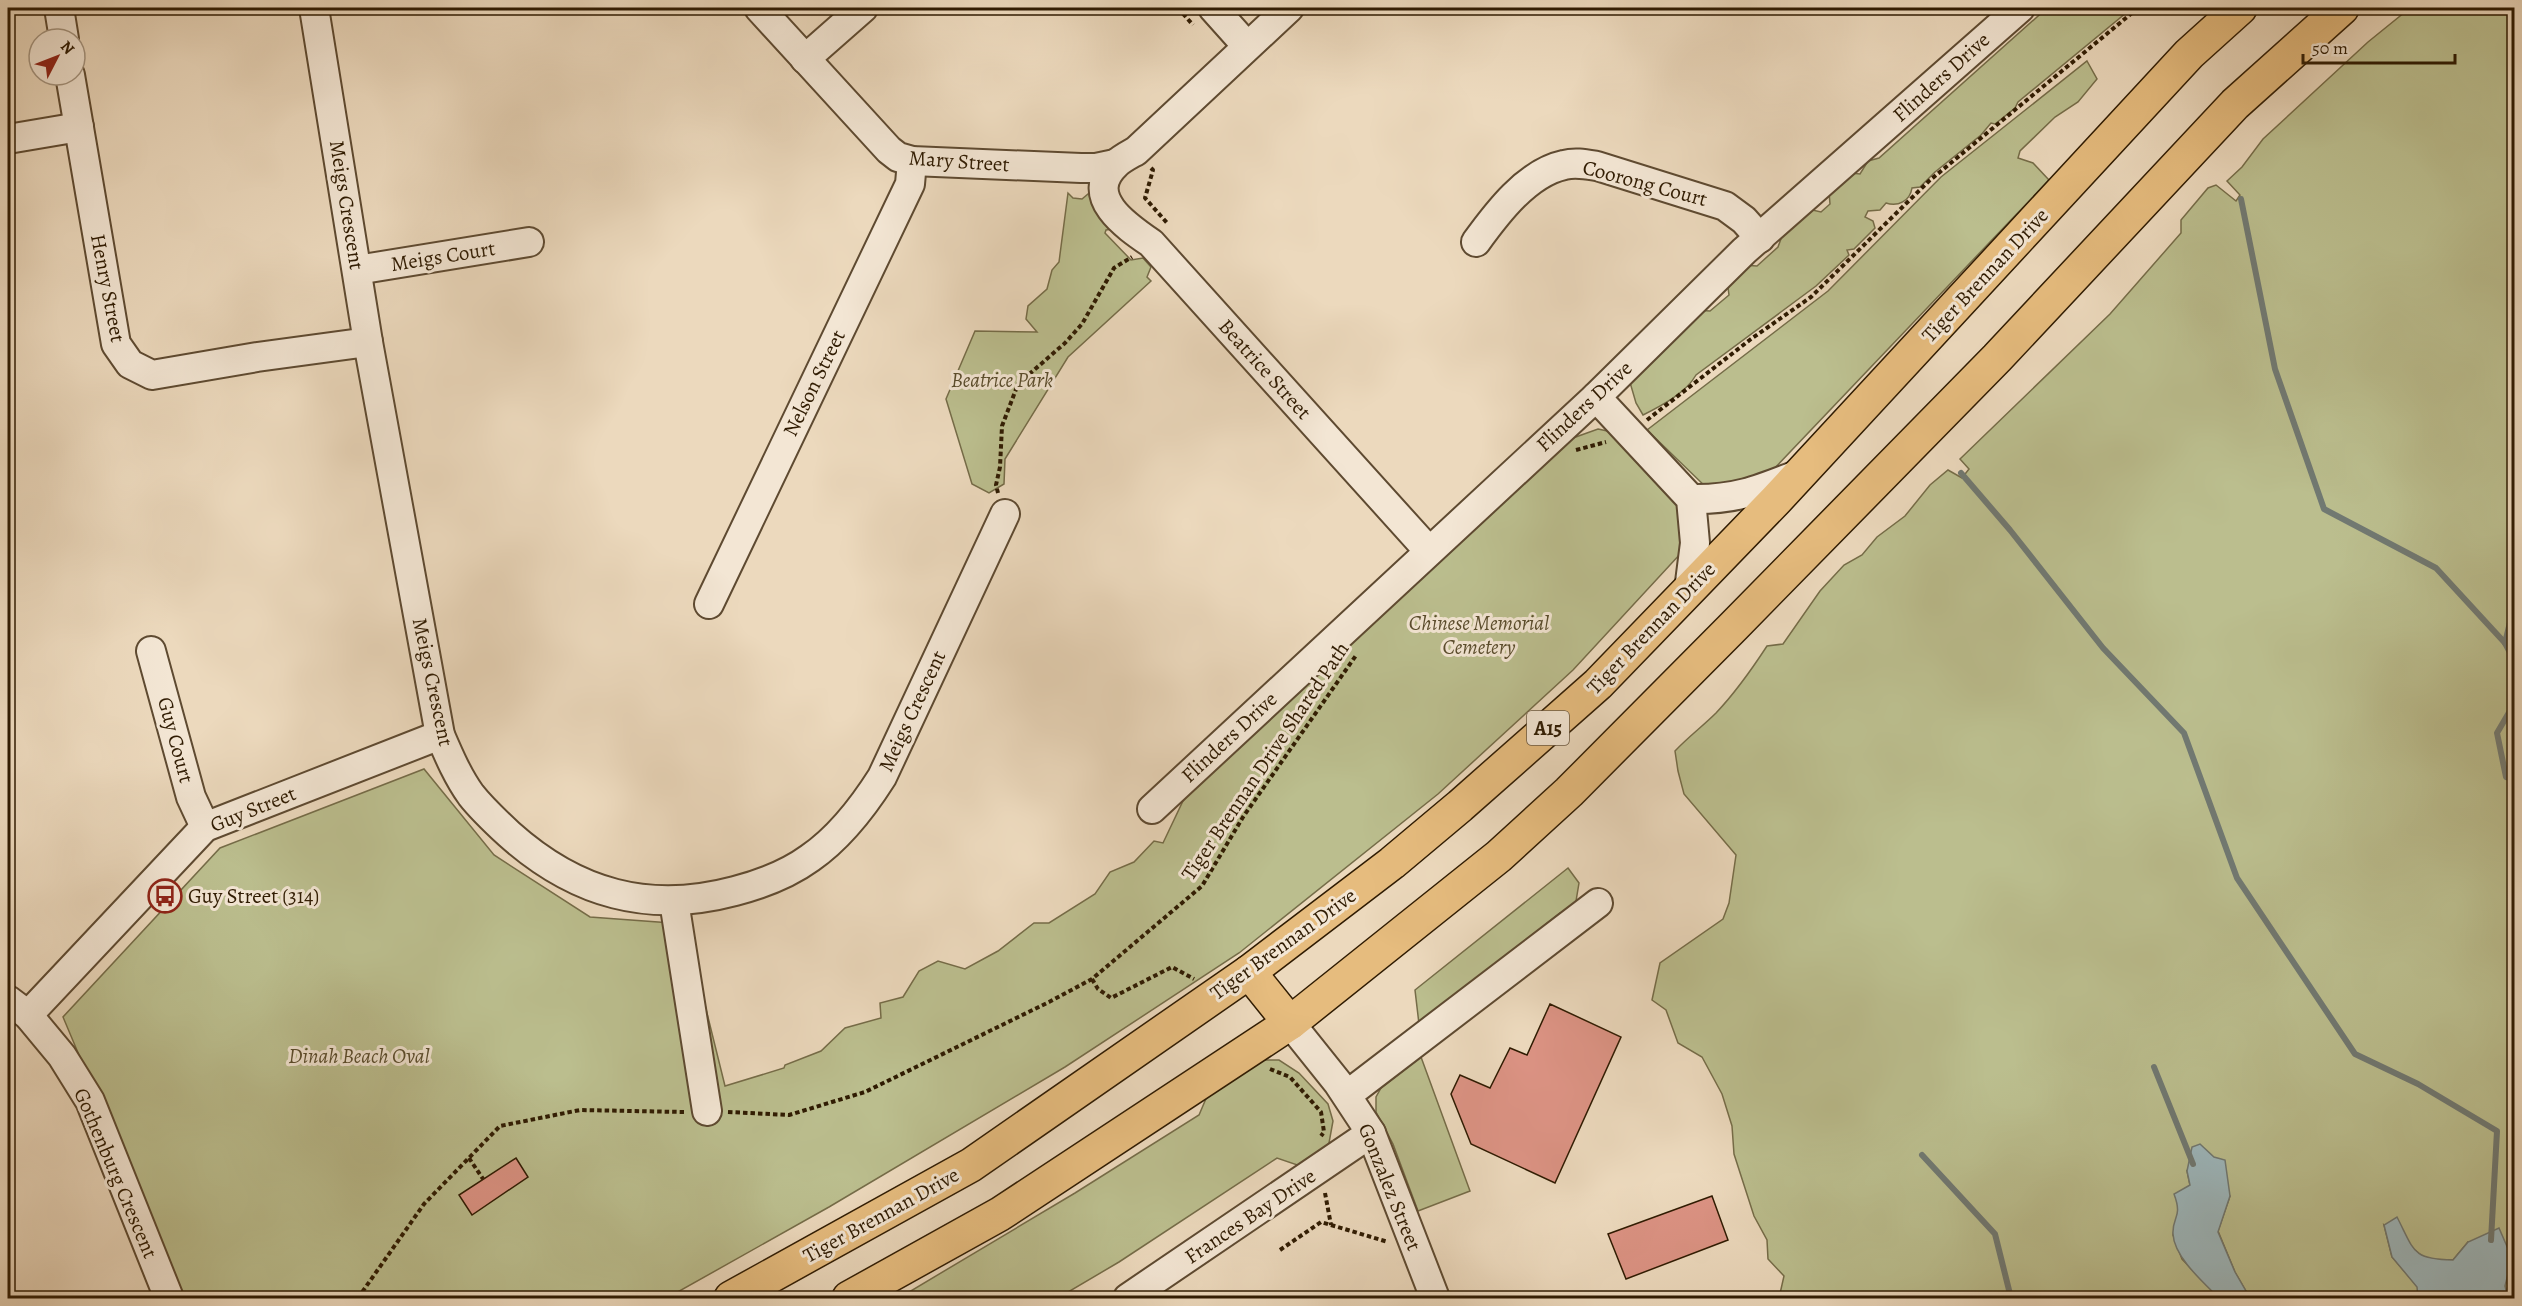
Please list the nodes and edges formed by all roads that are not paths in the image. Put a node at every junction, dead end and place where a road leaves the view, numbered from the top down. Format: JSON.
{"nodes":[{"id":1,"x":59,"y":8,"type":"edge"},
{"id":2,"x":314,"y":8,"type":"edge"},
{"id":3,"x":759,"y":8,"type":"edge"},
{"id":4,"x":863,"y":8,"type":"edge"},
{"id":5,"x":1213,"y":8,"type":"edge"},
{"id":6,"x":1289,"y":8,"type":"edge"},
{"id":7,"x":2020,"y":8,"type":"edge"},
{"id":8,"x":2240,"y":8,"type":"edge"},
{"id":9,"x":2342,"y":8,"type":"edge"},
{"id":10,"x":62,"y":27,"type":"edge"},
{"id":11,"x":1247,"y":46,"type":"junction"},
{"id":12,"x":806,"y":59,"type":"junction"},
{"id":13,"x":72,"y":87,"type":"edge"},
{"id":14,"x":79,"y":127,"type":"junction"},
{"id":15,"x":8,"y":139,"type":"edge"},
{"id":16,"x":912,"y":161,"type":"junction"},
{"id":17,"x":1109,"y":172,"type":"junction"},
{"id":18,"x":1760,"y":238,"type":"junction"},
{"id":19,"x":529,"y":242,"type":"dead end"},
{"id":20,"x":1476,"y":242,"type":"dead end"},
{"id":21,"x":357,"y":270,"type":"junction"},
{"id":22,"x":368,"y":342,"type":"junction"},
{"id":23,"x":1596,"y":397,"type":"junction"},
{"id":24,"x":1801,"y":474,"type":"junction"},
{"id":25,"x":1691,"y":499,"type":"junction"},
{"id":26,"x":1005,"y":514,"type":"road end"},
{"id":27,"x":1429,"y":551,"type":"junction"},
{"id":28,"x":1689,"y":590,"type":"junction"},
{"id":29,"x":709,"y":604,"type":"dead end"},
{"id":30,"x":151,"y":651,"type":"dead end"},
{"id":31,"x":440,"y":735,"type":"junction"},
{"id":32,"x":1152,"y":809,"type":"dead end"},
{"id":33,"x":205,"y":827,"type":"junction"},
{"id":34,"x":674,"y":901,"type":"junction"},
{"id":35,"x":1598,"y":903,"type":"dead end"},
{"id":36,"x":1249,"y":972,"type":"junction"},
{"id":37,"x":18,"y":1007,"type":"edge"},
{"id":38,"x":1290,"y":1023,"type":"junction"},
{"id":39,"x":1347,"y":1095,"type":"junction"},
{"id":40,"x":707,"y":1111,"type":"road end"},
{"id":41,"x":1371,"y":1133,"type":"junction"},
{"id":42,"x":169,"y":1299,"type":"edge"},
{"id":43,"x":731,"y":1299,"type":"edge"},
{"id":44,"x":849,"y":1299,"type":"edge"},
{"id":45,"x":1128,"y":1299,"type":"edge"},
{"id":46,"x":1435,"y":1299,"type":"edge"}],
"edges":[{"from":1,"to":10,"type":"street"},
{"from":2,"to":21,"type":"street","name":"Meigs Crescent"},
{"from":3,"to":12,"type":"street","name":"Mary Street"},
{"from":4,"to":12,"type":"street"},
{"from":5,"to":11,"type":"street"},
{"from":6,"to":11,"type":"street"},
{"from":7,"to":18,"type":"street","name":"Flinders Drive"},
{"from":8,"to":24,"type":"main road","name":"Tiger Brennan Drive","number":"A15"},
{"from":9,"to":38,"type":"main road"},
{"from":11,"to":17,"type":"street"},
{"from":12,"to":16,"type":"street","name":"Mary Street"},
{"from":13,"to":14,"type":"street","name":"Henry Street"},
{"from":14,"to":15,"type":"street"},
{"from":14,"to":22,"type":"street","name":"Henry Street"},
{"from":16,"to":17,"type":"street","name":"Mary Street"},
{"from":16,"to":29,"type":"street","name":"Nelson Street"},
{"from":17,"to":27,"type":"street","name":"Beatrice Street"},
{"from":18,"to":20,"type":"street","name":"Coorong Court"},
{"from":18,"to":23,"type":"street","name":"Flinders Drive"},
{"from":19,"to":21,"type":"street","name":"Meigs Court"},
{"from":21,"to":22,"type":"street","name":"Meigs Crescent"},
{"from":22,"to":31,"type":"street","name":"Meigs Crescent"},
{"from":23,"to":25,"type":"street"},
{"from":23,"to":27,"type":"street","name":"Flinders Drive"},
{"from":24,"to":25,"type":"street"},
{"from":24,"to":28,"type":"main road","name":"Tiger Brennan Drive","number":"A15"},
{"from":25,"to":28,"type":"street"},
{"from":26,"to":34,"type":"street","name":"Meigs Crescent"},
{"from":27,"to":32,"type":"street","name":"Flinders Drive"},
{"from":28,"to":36,"type":"main road","name":"Tiger Brennan Drive","number":"A15"},
{"from":30,"to":33,"type":"street","name":"Guy Court"},
{"from":31,"to":33,"type":"street","name":"Guy Street"},
{"from":31,"to":34,"type":"street","name":"Meigs Crescent"},
{"from":33,"to":37,"type":"street","name":"Guy Street"},
{"from":34,"to":40,"type":"street"},
{"from":35,"to":39,"type":"street"},
{"from":36,"to":38,"type":"main road"},
{"from":36,"to":43,"type":"main road","name":"Tiger Brennan Drive","number":"A15"},
{"from":37,"to":42,"type":"street","name":"Gothenburg Crescent"},
{"from":38,"to":39,"type":"street","name":"Gonzalez Street"},
{"from":38,"to":44,"type":"main road"},
{"from":39,"to":41,"type":"street","name":"Gonzalez Street"},
{"from":41,"to":45,"type":"street","name":"Frances Bay Drive"},
{"from":41,"to":46,"type":"street","name":"Gonzalez Street"}]}
